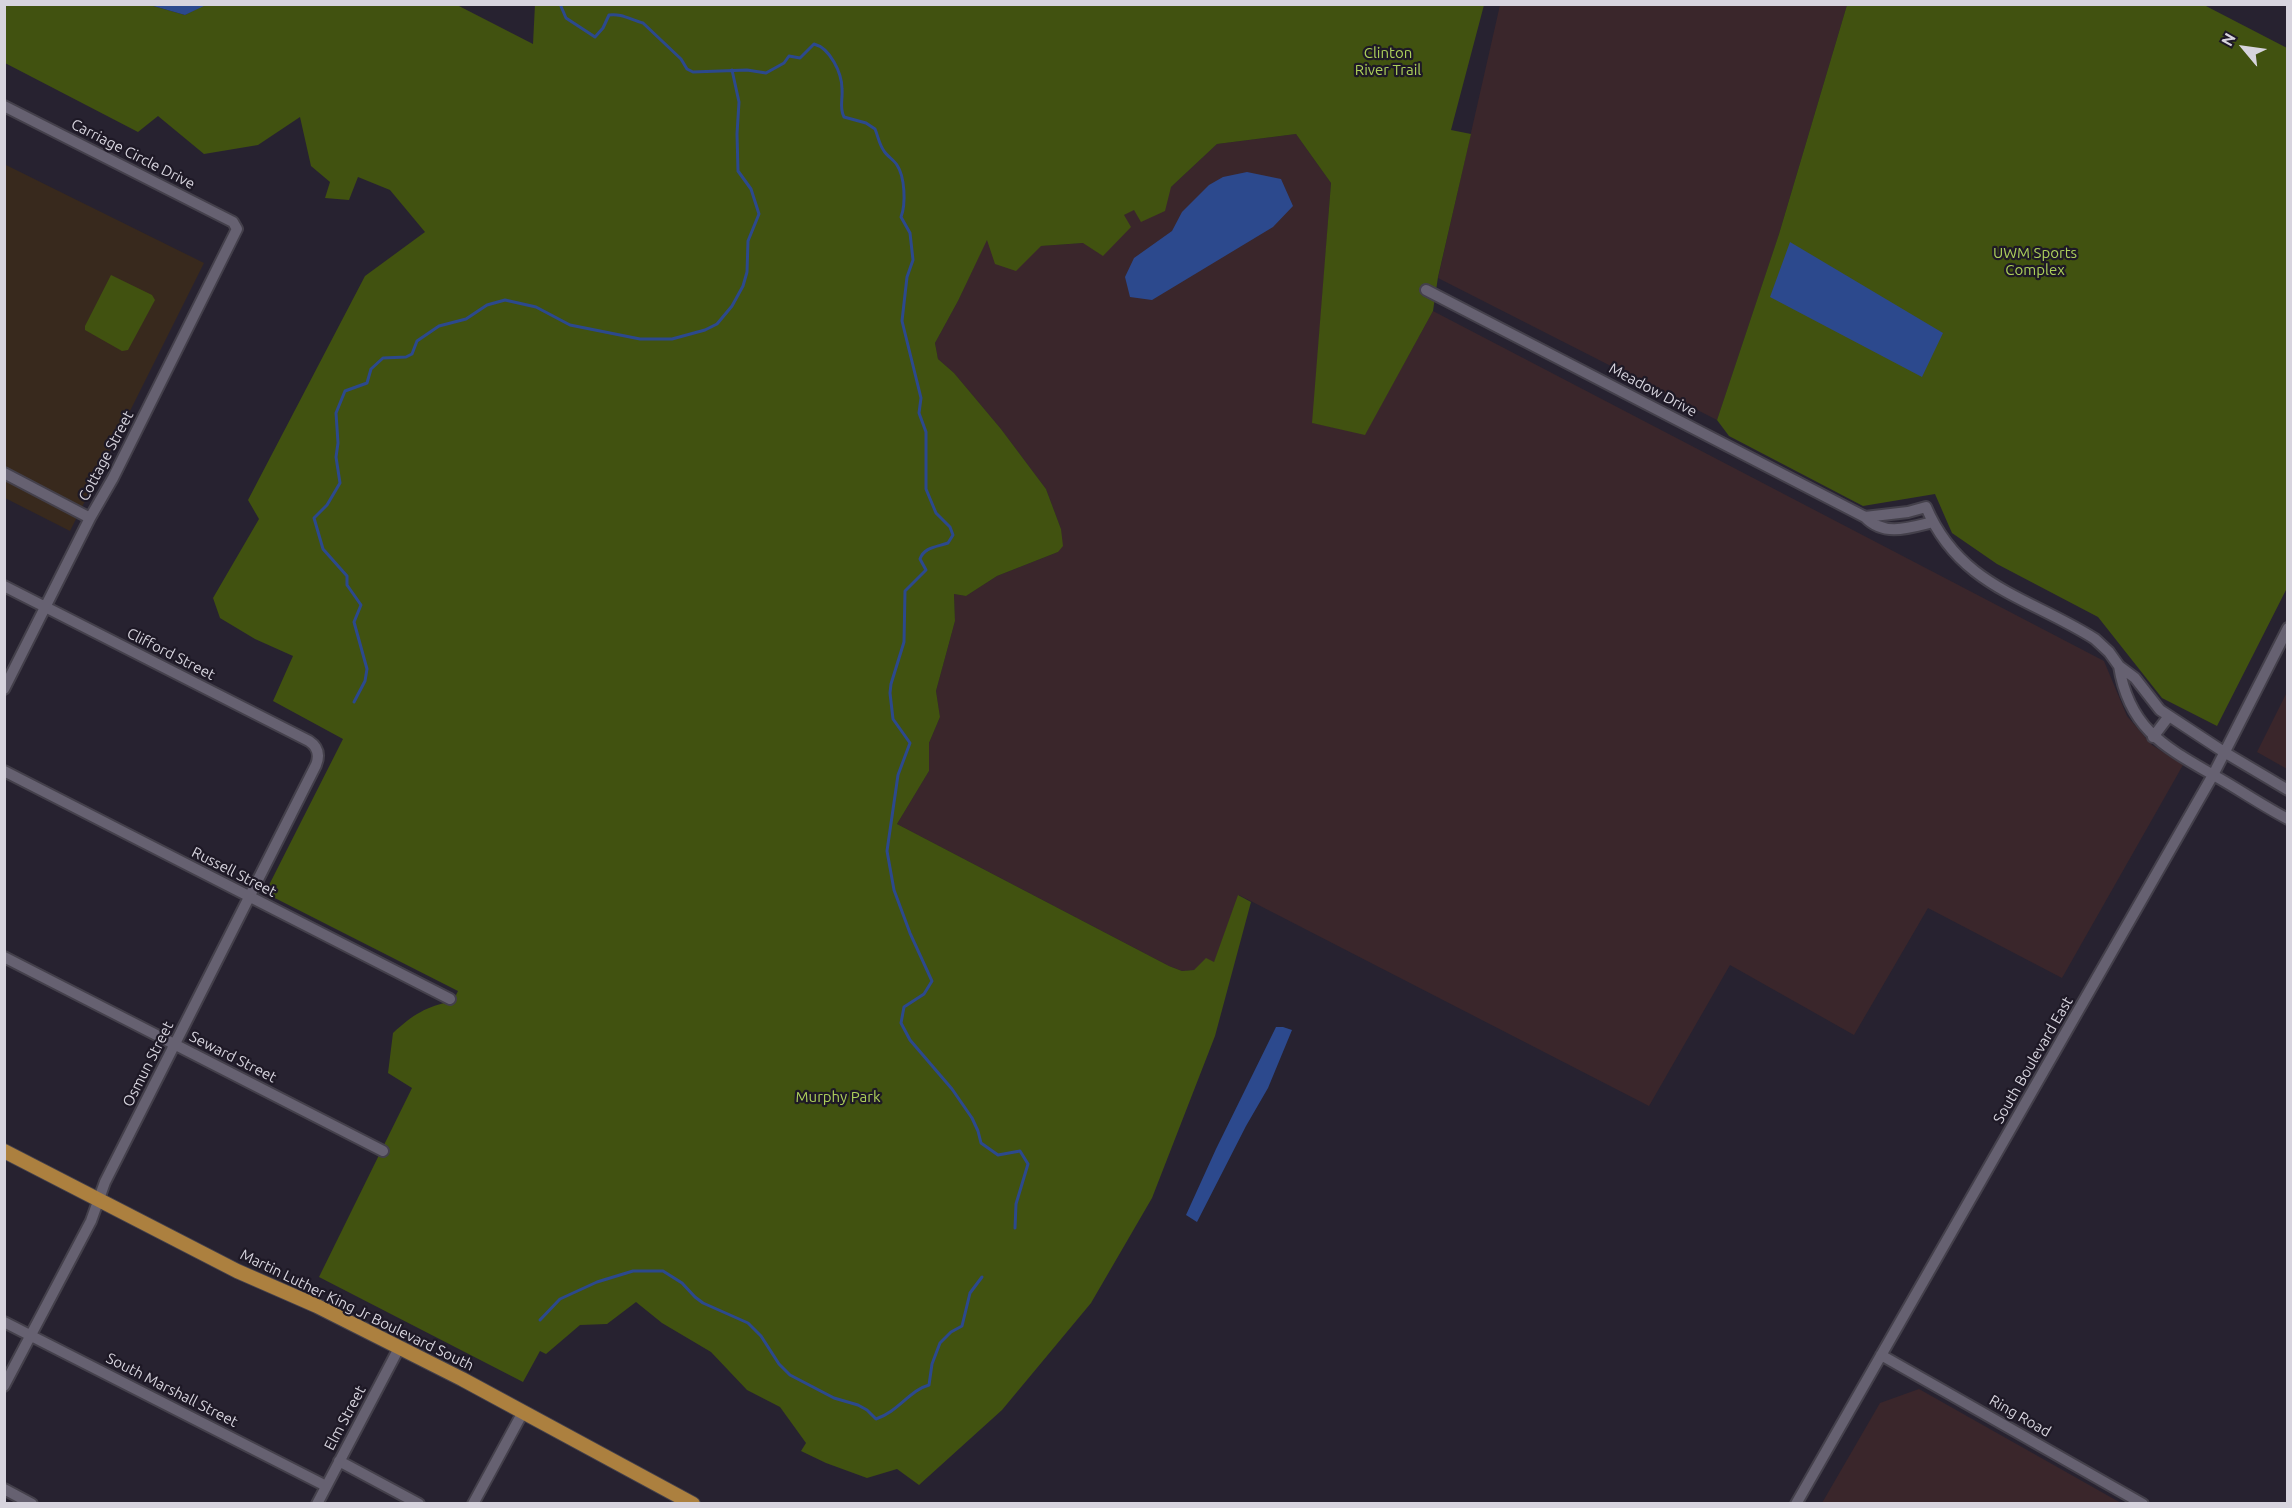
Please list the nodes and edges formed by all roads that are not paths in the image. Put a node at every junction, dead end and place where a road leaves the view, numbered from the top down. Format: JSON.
{"nodes":[{"id":1,"x":4,"y":106,"type":"edge"},
{"id":2,"x":235,"y":237,"type":"joint"},
{"id":3,"x":1426,"y":290,"type":"dead end"},
{"id":4,"x":4,"y":473,"type":"edge"},
{"id":5,"x":1865,"y":517,"type":"junction"},
{"id":6,"x":90,"y":518,"type":"junction"},
{"id":7,"x":1933,"y":522,"type":"junction"},
{"id":8,"x":4,"y":586,"type":"edge"},
{"id":9,"x":46,"y":607,"type":"junction"},
{"id":10,"x":2288,"y":628,"type":"edge"},
{"id":11,"x":2120,"y":666,"type":"junction"},
{"id":12,"x":4,"y":689,"type":"edge"},
{"id":13,"x":2169,"y":716,"type":"junction"},
{"id":14,"x":2153,"y":737,"type":"junction"},
{"id":15,"x":2224,"y":752,"type":"junction"},
{"id":16,"x":319,"y":755,"type":"joint"},
{"id":17,"x":4,"y":771,"type":"edge"},
{"id":18,"x":2213,"y":775,"type":"junction"},
{"id":19,"x":2288,"y":790,"type":"edge"},
{"id":20,"x":2286,"y":814,"type":"edge"},
{"id":21,"x":249,"y":896,"type":"junction"},
{"id":22,"x":4,"y":957,"type":"edge"},
{"id":23,"x":450,"y":999,"type":"dead end"},
{"id":24,"x":174,"y":1044,"type":"junction"},
{"id":25,"x":4,"y":1151,"type":"edge"},
{"id":26,"x":383,"y":1151,"type":"dead end"},
{"id":27,"x":99,"y":1199,"type":"junction"},
{"id":28,"x":4,"y":1322,"type":"edge"},
{"id":29,"x":31,"y":1335,"type":"junction"},
{"id":30,"x":399,"y":1347,"type":"junction"},
{"id":31,"x":1881,"y":1355,"type":"junction"},
{"id":32,"x":4,"y":1386,"type":"edge"},
{"id":33,"x":523,"y":1412,"type":"junction"},
{"id":34,"x":339,"y":1461,"type":"junction"},
{"id":35,"x":326,"y":1486,"type":"junction"},
{"id":36,"x":4,"y":1490,"type":"edge"},
{"id":37,"x":32,"y":1503,"type":"edge"},
{"id":38,"x":316,"y":1503,"type":"edge"},
{"id":39,"x":418,"y":1503,"type":"edge"},
{"id":40,"x":473,"y":1503,"type":"edge"},
{"id":41,"x":693,"y":1503,"type":"edge"},
{"id":42,"x":1796,"y":1503,"type":"edge"},
{"id":43,"x":2143,"y":1503,"type":"edge"}],
"edges":[{"from":1,"to":2,"type":"street","name":"Carriage Circle Drive"},
{"from":2,"to":6,"type":"street","name":"Cottage Street"},
{"from":3,"to":5,"type":"street","name":"Meadow Drive"},
{"from":4,"to":6,"type":"street"},
{"from":5,"to":7,"type":"street","name":"Meadow Drive"},
{"from":5,"to":7,"type":"street"},
{"from":6,"to":9,"type":"street","name":"Cottage Street"},
{"from":7,"to":11,"type":"street"},
{"from":8,"to":9,"type":"street","name":"Clifford Street"},
{"from":9,"to":12,"type":"street","name":"Cottage Street"},
{"from":9,"to":16,"type":"street","name":"Clifford Street"},
{"from":10,"to":15,"type":"street","name":"South Boulevard East"},
{"from":11,"to":13,"type":"street"},
{"from":11,"to":14,"type":"street"},
{"from":13,"to":14,"type":"street"},
{"from":13,"to":15,"type":"street"},
{"from":14,"to":18,"type":"street"},
{"from":15,"to":18,"type":"street","name":"South Boulevard East"},
{"from":15,"to":19,"type":"street"},
{"from":16,"to":21,"type":"street","name":"Osmun Street"},
{"from":17,"to":21,"type":"street","name":"Russell Street"},
{"from":18,"to":20,"type":"street"},
{"from":18,"to":31,"type":"street","name":"South Boulevard East"},
{"from":21,"to":23,"type":"street","name":"Russell Street"},
{"from":21,"to":24,"type":"street","name":"Osmun Street"},
{"from":22,"to":24,"type":"street","name":"Seward Street"},
{"from":24,"to":26,"type":"street","name":"Seward Street"},
{"from":24,"to":27,"type":"street","name":"Osmun Street"},
{"from":25,"to":27,"type":"main road","name":"Martin Luther King Jr Boulevard South"},
{"from":27,"to":29,"type":"street","name":"Osmun Street"},
{"from":27,"to":30,"type":"main road","name":"Martin Luther King Jr Boulevard South"},
{"from":28,"to":29,"type":"street","name":"South Marshall Street"},
{"from":29,"to":32,"type":"street","name":"Osmun Street"},
{"from":29,"to":35,"type":"street","name":"South Marshall Street"},
{"from":30,"to":33,"type":"main road","name":"Martin Luther King Jr Boulevard South"},
{"from":30,"to":34,"type":"street","name":"Elm Street"},
{"from":31,"to":42,"type":"street","name":"South Boulevard East"},
{"from":31,"to":43,"type":"street","name":"Ring Road"},
{"from":33,"to":40,"type":"street"},
{"from":33,"to":41,"type":"main road","name":"Martin Luther King Jr Boulevard South"},
{"from":34,"to":35,"type":"street","name":"Elm Street"},
{"from":34,"to":39,"type":"street"},
{"from":35,"to":38,"type":"street","name":"Elm Street"},
{"from":36,"to":37,"type":"street"}]}
